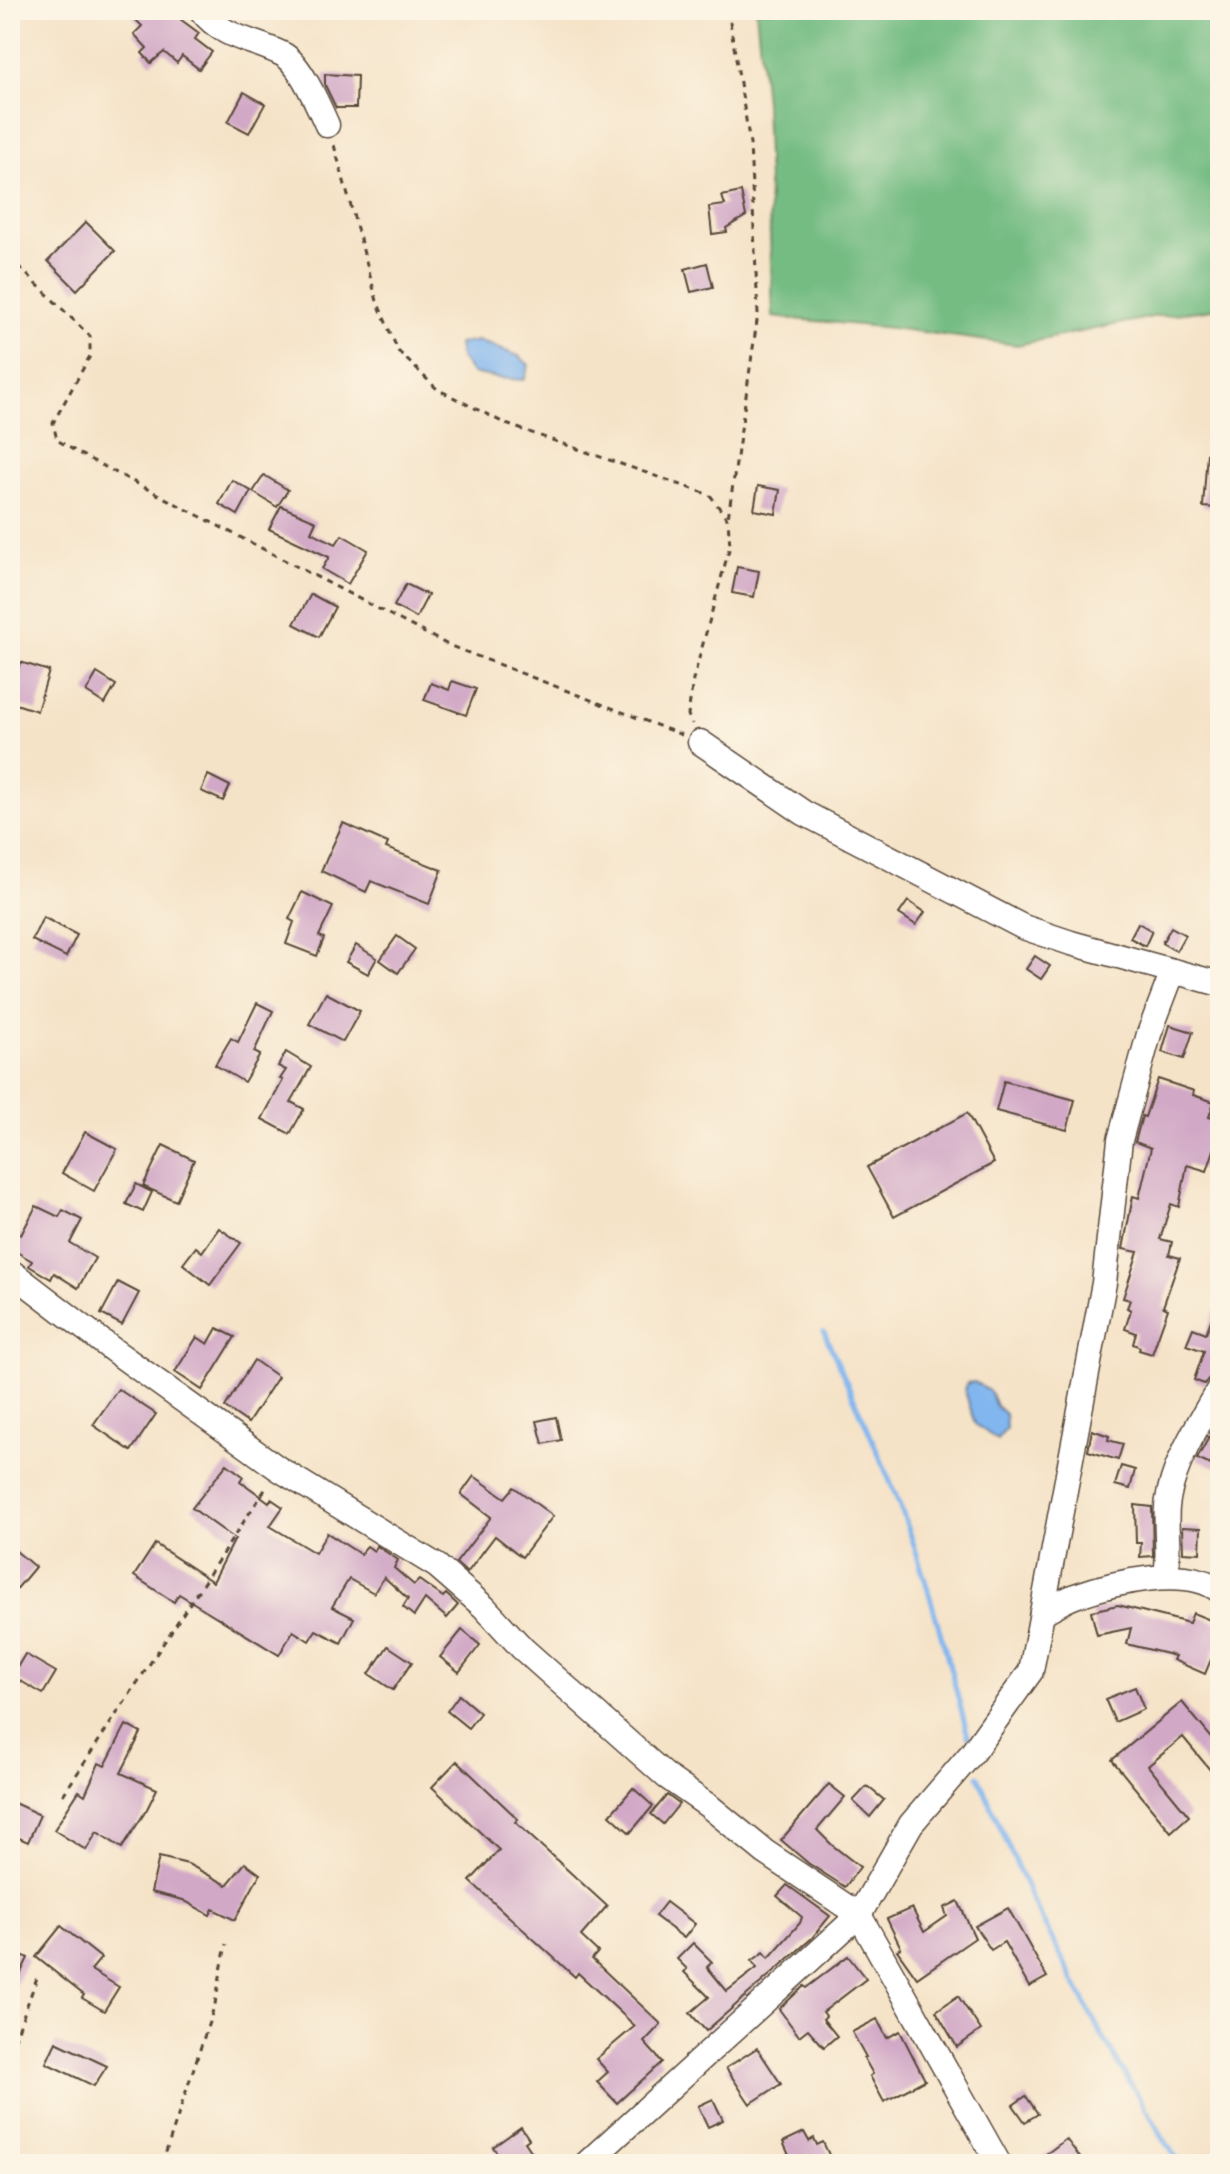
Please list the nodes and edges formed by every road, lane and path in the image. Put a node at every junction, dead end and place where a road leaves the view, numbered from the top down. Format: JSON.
{"nodes":[{"id":1,"x":201,"y":10,"type":"edge"},
{"id":2,"x":728,"y":10,"type":"edge"},
{"id":3,"x":327,"y":125,"type":"joint"},
{"id":4,"x":10,"y":258,"type":"edge"},
{"id":5,"x":728,"y":520,"type":"junction"},
{"id":6,"x":700,"y":742,"type":"junction"},
{"id":7,"x":1173,"y":971,"type":"junction"},
{"id":8,"x":1220,"y":984,"type":"edge"},
{"id":9,"x":10,"y":1271,"type":"edge"},
{"id":10,"x":1220,"y":1387,"type":"edge"},
{"id":11,"x":279,"y":1469,"type":"junction"},
{"id":12,"x":1166,"y":1576,"type":"junction"},
{"id":13,"x":1217,"y":1579,"type":"edge"},
{"id":14,"x":1042,"y":1613,"type":"junction"},
{"id":15,"x":63,"y":1795,"type":"dead end"},
{"id":16,"x":859,"y":1915,"type":"junction"},
{"id":17,"x":226,"y":1944,"type":"dead end"},
{"id":18,"x":38,"y":1975,"type":"dead end"},
{"id":19,"x":10,"y":2052,"type":"edge"},
{"id":20,"x":162,"y":2164,"type":"edge"},
{"id":21,"x":586,"y":2164,"type":"edge"},
{"id":22,"x":999,"y":2164,"type":"edge"}],
"edges":[{"from":1,"to":3,"type":"street"},
{"from":2,"to":5,"type":"path"},
{"from":3,"to":5,"type":"path"},
{"from":4,"to":6,"type":"path"},
{"from":5,"to":6,"type":"path"},
{"from":6,"to":7,"type":"street"},
{"from":7,"to":8,"type":"street"},
{"from":7,"to":14,"type":"street"},
{"from":9,"to":11,"type":"street"},
{"from":10,"to":12,"type":"street"},
{"from":11,"to":15,"type":"path"},
{"from":11,"to":16,"type":"street"},
{"from":12,"to":13,"type":"street"},
{"from":12,"to":14,"type":"street"},
{"from":14,"to":16,"type":"street"},
{"from":16,"to":21,"type":"street"},
{"from":16,"to":22,"type":"street"},
{"from":17,"to":20,"type":"path"},
{"from":18,"to":19,"type":"path"}]}
